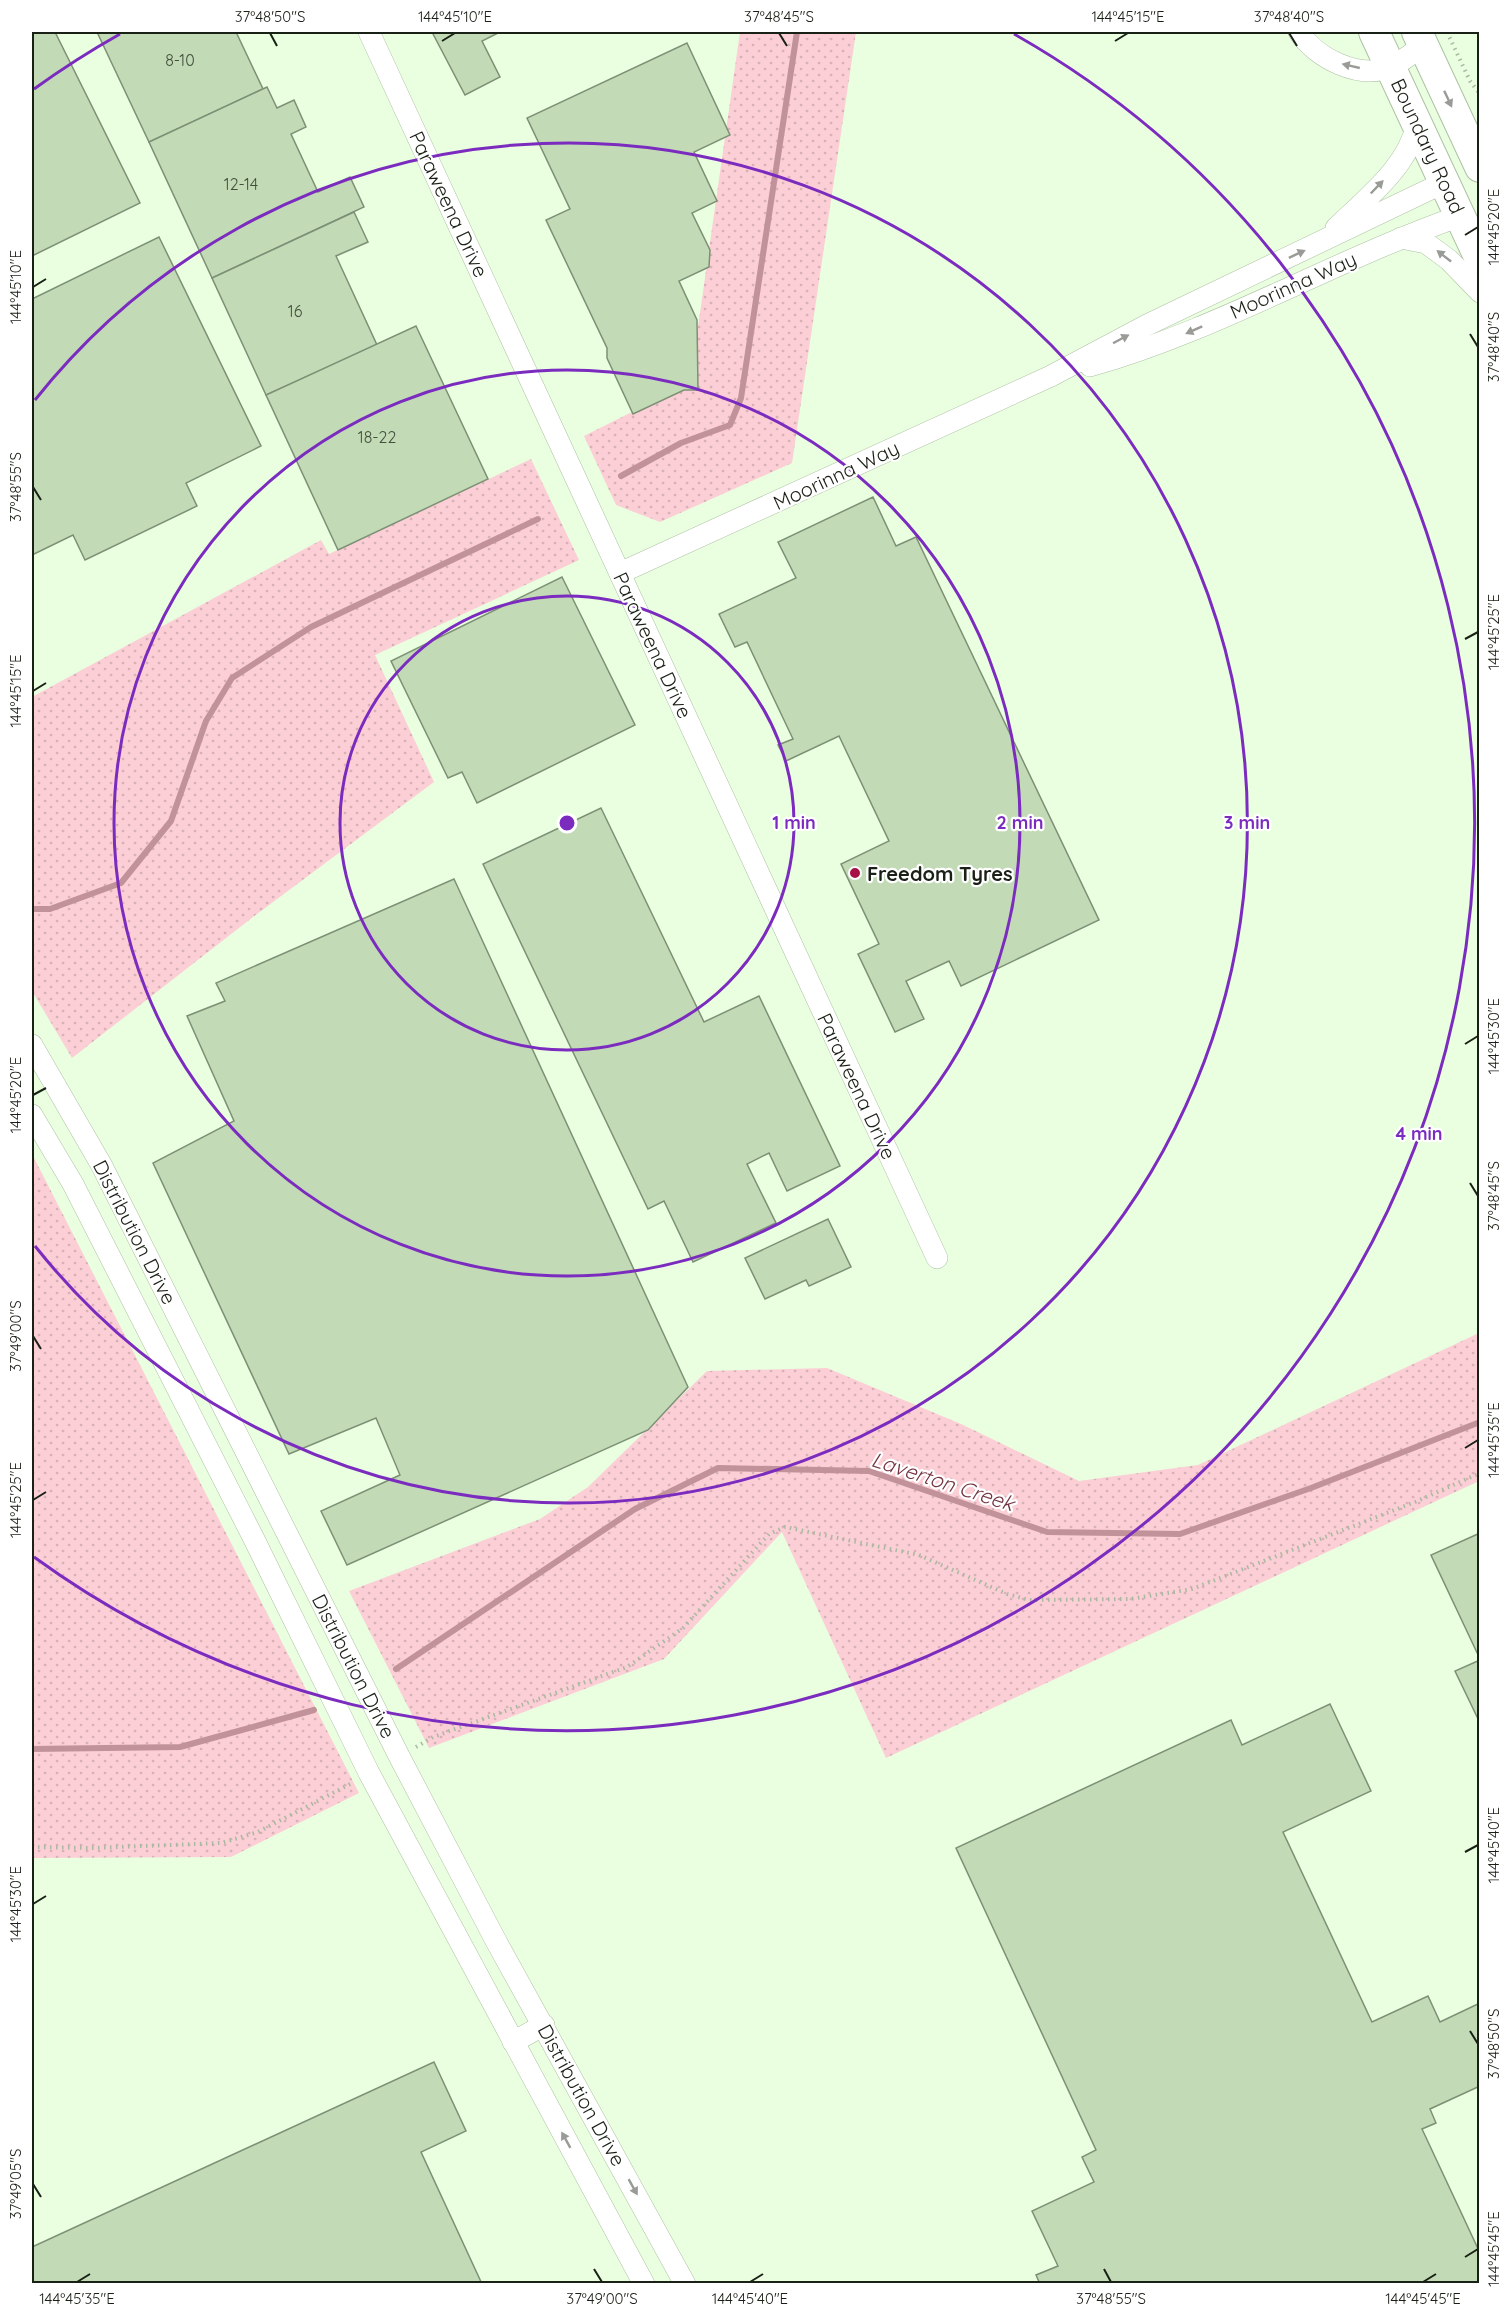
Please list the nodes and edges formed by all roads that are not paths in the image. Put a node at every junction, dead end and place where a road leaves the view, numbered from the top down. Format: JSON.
{"nodes":[{"id":1,"x":369,"y":32,"type":"edge"},
{"id":2,"x":1299,"y":32,"type":"edge"},
{"id":3,"x":1374,"y":32,"type":"edge"},
{"id":4,"x":1429,"y":36,"type":"edge"},
{"id":5,"x":1390,"y":67,"type":"junction"},
{"id":6,"x":1417,"y":123,"type":"junction"},
{"id":7,"x":1479,"y":164,"type":"edge"},
{"id":8,"x":1445,"y":182,"type":"junction"},
{"id":9,"x":1470,"y":211,"type":"edge"},
{"id":10,"x":1398,"y":238,"type":"junction"},
{"id":11,"x":1320,"y":242,"type":"junction"},
{"id":12,"x":1479,"y":259,"type":"edge"},
{"id":13,"x":1479,"y":292,"type":"edge"},
{"id":14,"x":1052,"y":376,"type":"junction"},
{"id":15,"x":620,"y":573,"type":"junction"},
{"id":16,"x":32,"y":1045,"type":"edge"},
{"id":17,"x":72,"y":1114,"type":"junction"},
{"id":18,"x":37,"y":1124,"type":"edge"},
{"id":19,"x":937,"y":1258,"type":"dead end"},
{"id":20,"x":163,"y":1287,"type":"junction"},
{"id":21,"x":133,"y":1302,"type":"junction"},
{"id":22,"x":441,"y":1835,"type":"junction"},
{"id":23,"x":411,"y":1854,"type":"junction"},
{"id":24,"x":544,"y":2025,"type":"junction"},
{"id":25,"x":513,"y":2042,"type":"junction"},
{"id":26,"x":644,"y":2283,"type":"edge"},
{"id":27,"x":685,"y":2283,"type":"edge"}],
"edges":[{"from":1,"to":15,"type":"street","name":"Paraweena Drive"},
{"from":5,"to":2,"type":"street","name":"Boundary Road","one_way":true},
{"from":3,"to":5,"type":"main road","name":"Boundary Road"},
{"from":4,"to":5,"type":"street","name":"Boundary Road"},
{"from":4,"to":7,"type":"main road","name":"Boundary Road","one_way":true},
{"from":5,"to":6,"type":"main road","name":"Boundary Road"},
{"from":6,"to":8,"type":"main road","name":"Boundary Road"},
{"from":11,"to":6,"type":"street","name":"Moorinna Way","one_way":true},
{"from":7,"to":8,"type":"main road"},
{"from":8,"to":9,"type":"main road","name":"Boundary Road"},
{"from":8,"to":11,"type":"street","name":"Moorinna Way"},
{"from":9,"to":10,"type":"street","name":"Moorinna Way"},
{"from":9,"to":12,"type":"main road","name":"Boundary Road"},
{"from":13,"to":10,"type":"street","one_way":true},
{"from":10,"to":14,"type":"street","name":"Moorinna Way","one_way":true},
{"from":14,"to":11,"type":"street","name":"Moorinna Way","one_way":true},
{"from":14,"to":15,"type":"street","name":"Moorinna Way"},
{"from":15,"to":19,"type":"street","name":"Paraweena Drive"},
{"from":16,"to":17,"type":"street","name":"Distribution Drive"},
{"from":17,"to":18,"type":"street"},
{"from":17,"to":20,"type":"street","name":"Distribution Drive"},
{"from":18,"to":21,"type":"street","name":"Distribution Drive"},
{"from":20,"to":21,"type":"street"},
{"from":20,"to":22,"type":"street","name":"Distribution Drive"},
{"from":21,"to":23,"type":"street","name":"Distribution Drive"},
{"from":22,"to":23,"type":"street"},
{"from":22,"to":24,"type":"street","name":"Distribution Drive"},
{"from":23,"to":25,"type":"street","name":"Distribution Drive"},
{"from":24,"to":25,"type":"street"},
{"from":24,"to":27,"type":"street","name":"Distribution Drive","one_way":true},
{"from":26,"to":25,"type":"street","name":"Distribution Drive","one_way":true}]}
